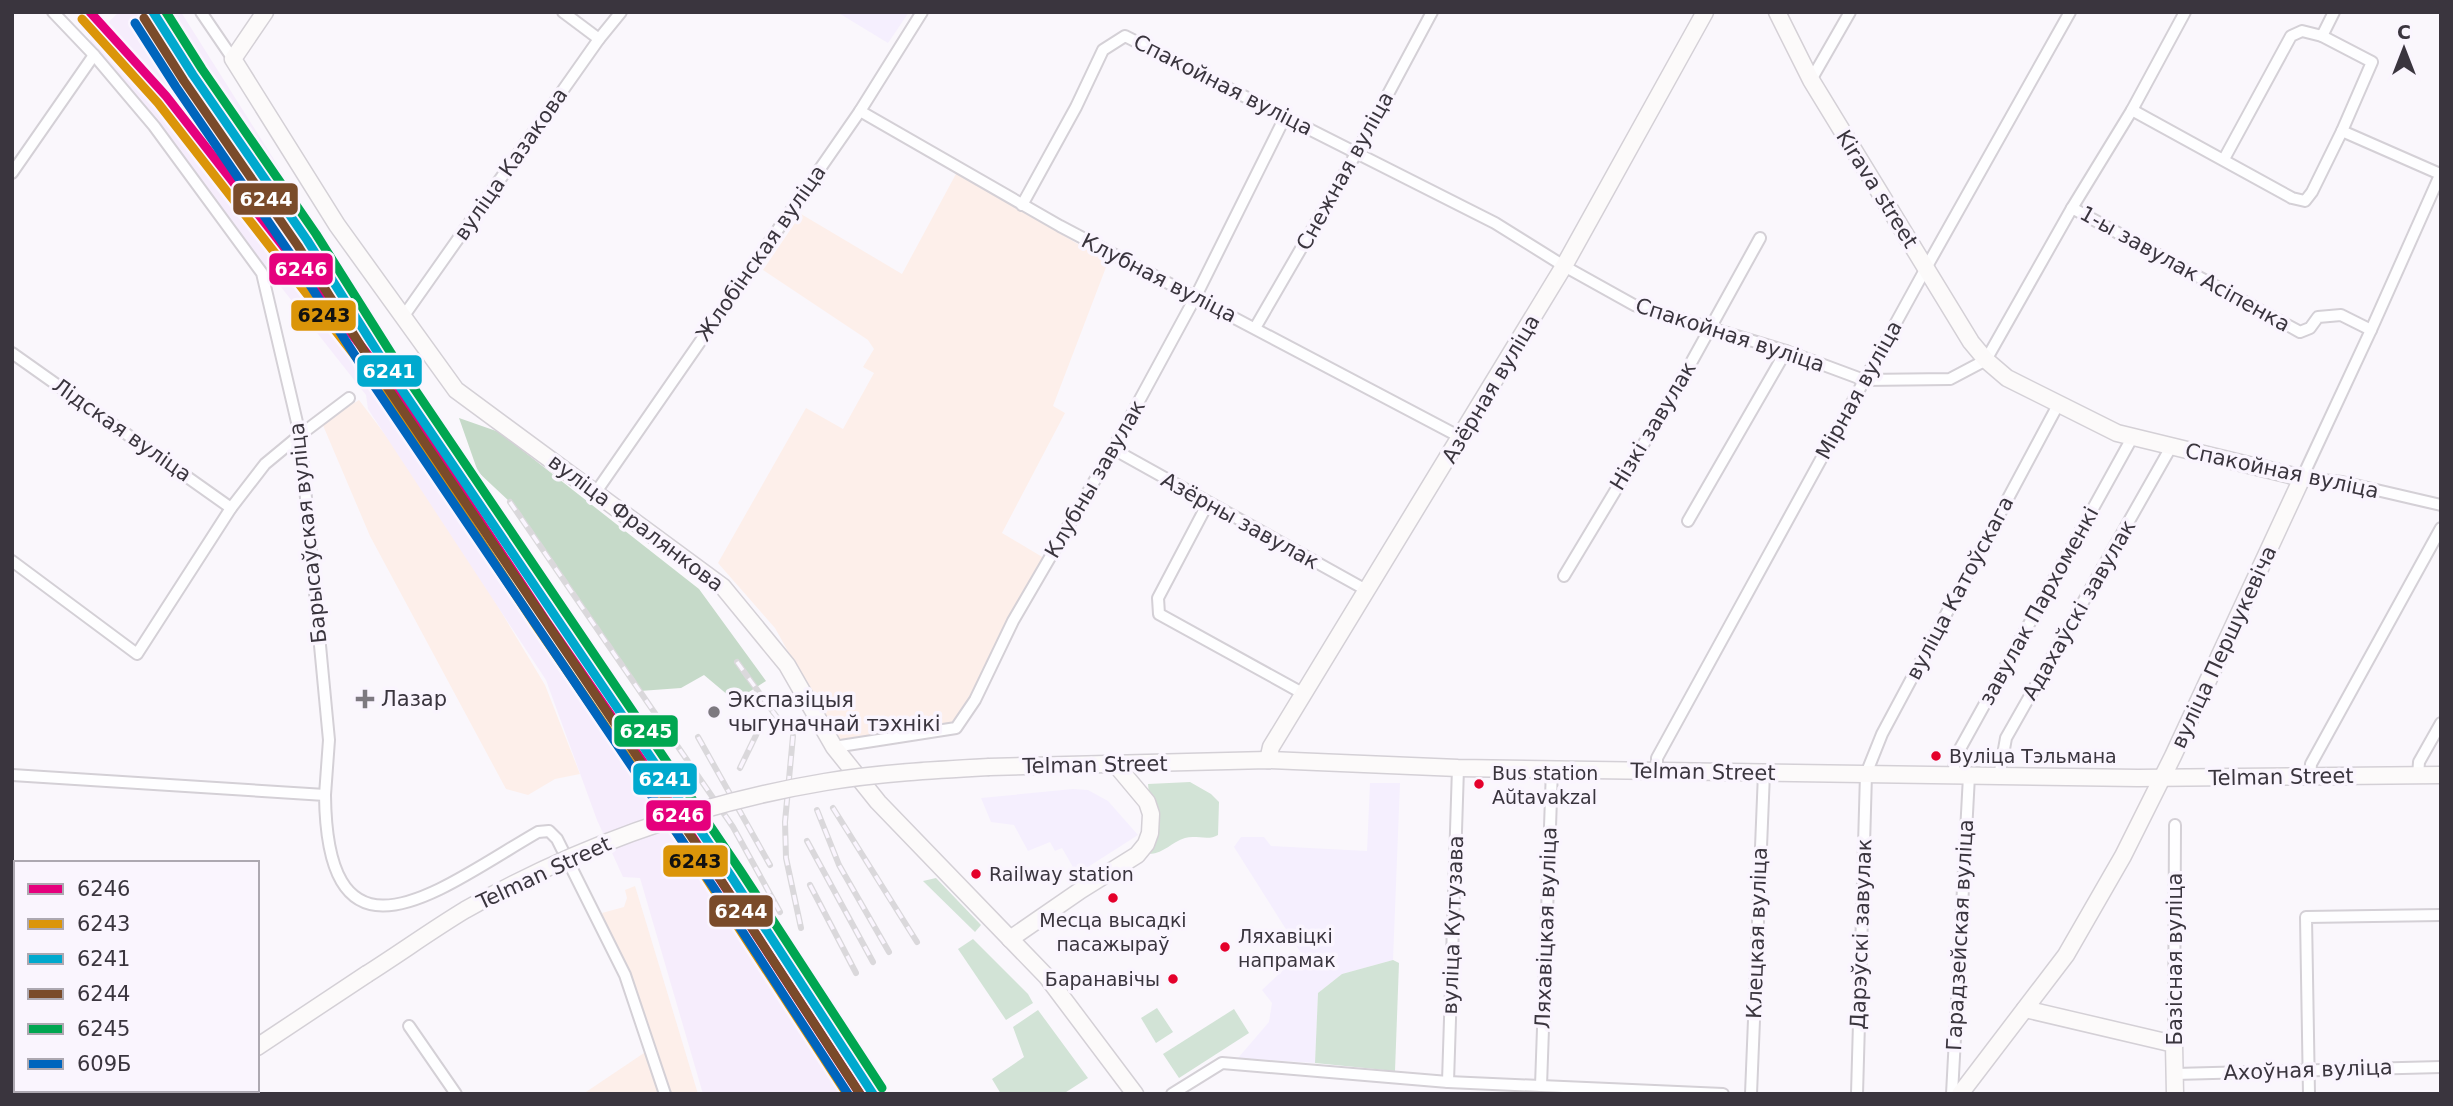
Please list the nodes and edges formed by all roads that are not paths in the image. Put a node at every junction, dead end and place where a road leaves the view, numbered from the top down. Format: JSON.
{"nodes":[{"id":1,"x":53,"y":12,"type":"edge"},
{"id":2,"x":201,"y":12,"type":"edge"},
{"id":3,"x":265,"y":12,"type":"edge"},
{"id":4,"x":563,"y":12,"type":"edge"},
{"id":5,"x":621,"y":12,"type":"edge"},
{"id":6,"x":922,"y":12,"type":"edge"},
{"id":7,"x":1432,"y":12,"type":"edge"},
{"id":8,"x":1705,"y":12,"type":"edge"},
{"id":9,"x":1777,"y":12,"type":"edge"},
{"id":10,"x":1850,"y":12,"type":"edge"},
{"id":11,"x":2070,"y":12,"type":"edge"},
{"id":12,"x":2185,"y":12,"type":"edge"},
{"id":13,"x":2334,"y":12,"type":"edge"},
{"id":14,"x":2322,"y":36,"type":"junction"},
{"id":15,"x":599,"y":39,"type":"junction"},
{"id":16,"x":94,"y":55,"type":"junction"},
{"id":17,"x":233,"y":59,"type":"junction"},
{"id":18,"x":1811,"y":80,"type":"junction"},
{"id":19,"x":2132,"y":110,"type":"junction"},
{"id":20,"x":860,"y":111,"type":"junction"},
{"id":21,"x":1285,"y":117,"type":"junction"},
{"id":22,"x":2342,"y":131,"type":"junction"},
{"id":23,"x":1357,"y":152,"type":"junction"},
{"id":24,"x":2224,"y":159,"type":"junction"},
{"id":25,"x":12,"y":173,"type":"edge"},
{"id":26,"x":2441,"y":174,"type":"edge"},
{"id":27,"x":1022,"y":205,"type":"junction"},
{"id":28,"x":2071,"y":208,"type":"junction"},
{"id":29,"x":1760,"y":237,"type":"dead end"},
{"id":30,"x":1564,"y":266,"type":"junction"},
{"id":31,"x":1926,"y":268,"type":"junction"},
{"id":32,"x":1196,"y":296,"type":"junction"},
{"id":33,"x":403,"y":317,"type":"junction"},
{"id":34,"x":1712,"y":327,"type":"junction"},
{"id":35,"x":1255,"y":328,"type":"junction"},
{"id":36,"x":2371,"y":330,"type":"junction"},
{"id":37,"x":1786,"y":351,"type":"junction"},
{"id":38,"x":12,"y":353,"type":"edge"},
{"id":39,"x":1986,"y":360,"type":"junction"},
{"id":40,"x":1864,"y":380,"type":"junction"},
{"id":41,"x":349,"y":398,"type":"dead end"},
{"id":42,"x":2059,"y":403,"type":"junction"},
{"id":43,"x":300,"y":435,"type":"junction"},
{"id":44,"x":1462,"y":438,"type":"junction"},
{"id":45,"x":2132,"y":438,"type":"junction"},
{"id":46,"x":2171,"y":447,"type":"junction"},
{"id":47,"x":1113,"y":449,"type":"junction"},
{"id":48,"x":2302,"y":478,"type":"junction"},
{"id":49,"x":596,"y":492,"type":"junction"},
{"id":50,"x":1208,"y":503,"type":"junction"},
{"id":51,"x":2441,"y":505,"type":"edge"},
{"id":52,"x":231,"y":508,"type":"junction"},
{"id":53,"x":1688,"y":521,"type":"dead end"},
{"id":54,"x":2441,"y":528,"type":"edge"},
{"id":55,"x":12,"y":561,"type":"edge"},
{"id":56,"x":1564,"y":576,"type":"dead end"},
{"id":57,"x":1368,"y":592,"type":"junction"},
{"id":58,"x":1304,"y":694,"type":"junction"},
{"id":59,"x":2441,"y":723,"type":"edge"},
{"id":60,"x":834,"y":747,"type":"junction"},
{"id":61,"x":1268,"y":760,"type":"junction"},
{"id":62,"x":1113,"y":765,"type":"junction"},
{"id":63,"x":1458,"y":768,"type":"junction"},
{"id":64,"x":1552,"y":769,"type":"junction"},
{"id":65,"x":1657,"y":771,"type":"junction"},
{"id":66,"x":1764,"y":773,"type":"junction"},
{"id":67,"x":12,"y":775,"type":"edge"},
{"id":68,"x":1866,"y":775,"type":"junction"},
{"id":69,"x":2441,"y":775,"type":"edge"},
{"id":70,"x":1961,"y":776,"type":"junction"},
{"id":71,"x":1998,"y":776,"type":"junction"},
{"id":72,"x":2418,"y":776,"type":"junction"},
{"id":73,"x":2162,"y":778,"type":"junction"},
{"id":74,"x":2310,"y":778,"type":"junction"},
{"id":75,"x":325,"y":795,"type":"junction"},
{"id":76,"x":2175,"y":825,"type":"dead end"},
{"id":77,"x":2441,"y":915,"type":"edge"},
{"id":78,"x":1010,"y":939,"type":"junction"},
{"id":79,"x":2025,"y":1009,"type":"junction"},
{"id":80,"x":409,"y":1026,"type":"dead end"},
{"id":81,"x":2174,"y":1044,"type":"junction"},
{"id":82,"x":259,"y":1046,"type":"edge"},
{"id":83,"x":2441,"y":1067,"type":"edge"},
{"id":84,"x":2309,"y":1069,"type":"junction"},
{"id":85,"x":2175,"y":1074,"type":"junction"},
{"id":86,"x":1448,"y":1082,"type":"junction"},
{"id":87,"x":1541,"y":1086,"type":"junction"},
{"id":88,"x":1500,"y":1089,"type":"edge"},
{"id":89,"x":1649,"y":1092,"type":"edge"},
{"id":90,"x":456,"y":1094,"type":"edge"},
{"id":91,"x":665,"y":1094,"type":"edge"},
{"id":92,"x":1135,"y":1094,"type":"edge"},
{"id":93,"x":1172,"y":1094,"type":"edge"},
{"id":94,"x":1723,"y":1094,"type":"edge"},
{"id":95,"x":1751,"y":1094,"type":"edge"},
{"id":96,"x":1857,"y":1094,"type":"edge"},
{"id":97,"x":1952,"y":1094,"type":"edge"},
{"id":98,"x":1960,"y":1094,"type":"edge"},
{"id":99,"x":2175,"y":1094,"type":"edge"},
{"id":100,"x":2309,"y":1094,"type":"edge"}],
"edges":[{"from":1,"to":16,"type":"street","name":"Барысаўская вуліца"},
{"from":2,"to":17,"type":"street","name":"вуліца Фралянкова"},
{"from":3,"to":17,"type":"main road"},
{"from":4,"to":15,"type":"street"},
{"from":5,"to":15,"type":"street","name":"вуліца Казакова"},
{"from":6,"to":20,"type":"street","name":"Жлобінская вуліца"},
{"from":7,"to":23,"type":"street","name":"Снежная вуліца"},
{"from":8,"to":30,"type":"main road","name":"Азёрная вуліца"},
{"from":9,"to":18,"type":"main road","name":"Kirava street"},
{"from":10,"to":18,"type":"street"},
{"from":11,"to":31,"type":"street","name":"Мірная вуліца"},
{"from":12,"to":19,"type":"street"},
{"from":13,"to":14,"type":"street"},
{"from":14,"to":22,"type":"street"},
{"from":14,"to":24,"type":"street"},
{"from":15,"to":33,"type":"street","name":"вуліца Казакова"},
{"from":16,"to":25,"type":"street"},
{"from":16,"to":43,"type":"street","name":"Барысаўская вуліца"},
{"from":17,"to":33,"type":"main road","name":"вуліца Фралянкова"},
{"from":18,"to":31,"type":"main road","name":"Kirava street"},
{"from":19,"to":24,"type":"street"},
{"from":19,"to":28,"type":"street"},
{"from":20,"to":27,"type":"street","name":"Клубная вуліца"},
{"from":20,"to":49,"type":"street","name":"Жлобінская вуліца"},
{"from":21,"to":23,"type":"street","name":"Спакойная вуліца"},
{"from":21,"to":27,"type":"street","name":"Спакойная вуліца"},
{"from":21,"to":32,"type":"street","name":"Клубны завулак"},
{"from":22,"to":24,"type":"street"},
{"from":22,"to":26,"type":"street"},
{"from":23,"to":30,"type":"street","name":"Спакойная вуліца"},
{"from":23,"to":35,"type":"street","name":"Снежная вуліца"},
{"from":26,"to":36,"type":"street","name":"вуліца Першукевіча"},
{"from":27,"to":32,"type":"street","name":"Клубная вуліца"},
{"from":28,"to":36,"type":"street","name":"1-ы завулак Асіпенка"},
{"from":28,"to":39,"type":"street"},
{"from":29,"to":34,"type":"street","name":"Нізкі завулак"},
{"from":30,"to":34,"type":"street","name":"Спакойная вуліца"},
{"from":30,"to":44,"type":"main road","name":"Азёрная вуліца"},
{"from":31,"to":39,"type":"main road","name":"Kirava street"},
{"from":31,"to":40,"type":"street","name":"Мірная вуліца"},
{"from":32,"to":35,"type":"street","name":"Клубная вуліца"},
{"from":32,"to":47,"type":"street","name":"Клубны завулак"},
{"from":33,"to":49,"type":"main road","name":"вуліца Фралянкова"},
{"from":34,"to":37,"type":"street","name":"Спакойная вуліца"},
{"from":34,"to":56,"type":"street","name":"Нізкі завулак"},
{"from":35,"to":44,"type":"street","name":"Клубная вуліца"},
{"from":36,"to":48,"type":"street","name":"вуліца Першукевіча"},
{"from":37,"to":40,"type":"street","name":"Спакойная вуліца"},
{"from":37,"to":53,"type":"street"},
{"from":38,"to":52,"type":"street","name":"Лідская вуліца"},
{"from":39,"to":40,"type":"street","name":"Спакойная вуліца"},
{"from":39,"to":42,"type":"main road","name":"Спакойная вуліца"},
{"from":40,"to":65,"type":"street","name":"Мірная вуліца"},
{"from":41,"to":43,"type":"street"},
{"from":42,"to":45,"type":"main road","name":"Спакойная вуліца"},
{"from":42,"to":68,"type":"street","name":"вуліца Катоўскага"},
{"from":43,"to":52,"type":"street"},
{"from":43,"to":75,"type":"street","name":"Барысаўская вуліца"},
{"from":44,"to":57,"type":"main road","name":"Азёрная вуліца"},
{"from":45,"to":46,"type":"main road","name":"Спакойная вуліца"},
{"from":45,"to":70,"type":"street","name":"завулак Пархоменкі"},
{"from":46,"to":48,"type":"main road","name":"Спакойная вуліца"},
{"from":46,"to":71,"type":"street","name":"Адахаўскі завулак"},
{"from":47,"to":50,"type":"street","name":"Азёрны завулак"},
{"from":47,"to":60,"type":"street","name":"Клубны завулак"},
{"from":48,"to":51,"type":"street","name":"Спакойная вуліца"},
{"from":48,"to":73,"type":"main road","name":"вуліца Першукевіча"},
{"from":49,"to":60,"type":"main road","name":"вуліца Фралянкова"},
{"from":50,"to":57,"type":"street","name":"Азёрны завулак"},
{"from":50,"to":58,"type":"street"},
{"from":52,"to":55,"type":"street"},
{"from":54,"to":74,"type":"street"},
{"from":57,"to":58,"type":"main road","name":"Азёрная вуліца"},
{"from":58,"to":61,"type":"main road","name":"Азёрная вуліца"},
{"from":59,"to":72,"type":"street"},
{"from":60,"to":78,"type":"main road","name":"вуліца Фралянкова"},
{"from":61,"to":62,"type":"main road","name":"Telman Street"},
{"from":61,"to":63,"type":"main road","name":"Telman Street"},
{"from":62,"to":78,"type":"main road"},
{"from":62,"to":82,"type":"main road","name":"Telman Street","bridge":true},
{"from":63,"to":64,"type":"main road","name":"Telman Street"},
{"from":63,"to":86,"type":"street","name":"вуліца Кутузава"},
{"from":64,"to":65,"type":"main road","name":"Telman Street"},
{"from":64,"to":87,"type":"street","name":"Ляхавіцкая вуліца"},
{"from":65,"to":66,"type":"main road","name":"Telman Street"},
{"from":66,"to":68,"type":"main road","name":"Telman Street"},
{"from":66,"to":95,"type":"street","name":"Клецкая вуліца"},
{"from":67,"to":75,"type":"street"},
{"from":68,"to":70,"type":"main road"},
{"from":68,"to":96,"type":"street","name":"Дарэўскі завулак"},
{"from":69,"to":72,"type":"main road","name":"Telman Street"},
{"from":70,"to":71,"type":"main road","name":"Telman Street"},
{"from":70,"to":97,"type":"street","name":"Гарадзейская вуліца"},
{"from":71,"to":73,"type":"main road","name":"Telman Street"},
{"from":72,"to":74,"type":"main road","name":"Telman Street"},
{"from":73,"to":74,"type":"main road","name":"Telman Street"},
{"from":73,"to":79,"type":"main road","name":"вуліца Першукевіча"},
{"from":75,"to":91,"type":"street","name":"Барысаўская вуліца"},
{"from":76,"to":81,"type":"street","name":"Базісная вуліца"},
{"from":77,"to":84,"type":"street"},
{"from":78,"to":92,"type":"main road","name":"вуліца Фралянкова"},
{"from":79,"to":81,"type":"main road"},
{"from":79,"to":98,"type":"main road","name":"вуліца Першукевіча"},
{"from":80,"to":90,"type":"street"},
{"from":81,"to":85,"type":"main road","name":"Базісная вуліца"},
{"from":83,"to":84,"type":"street","name":"Ахоўная вуліца"},
{"from":84,"to":85,"type":"street","name":"Ахоўная вуліца"},
{"from":84,"to":100,"type":"street"},
{"from":85,"to":99,"type":"main road","name":"Базісная вуліца"},
{"from":86,"to":88,"type":"street"},
{"from":86,"to":93,"type":"street"},
{"from":87,"to":88,"type":"street"},
{"from":87,"to":89,"type":"street"},
{"from":89,"to":94,"type":"street"}]}
